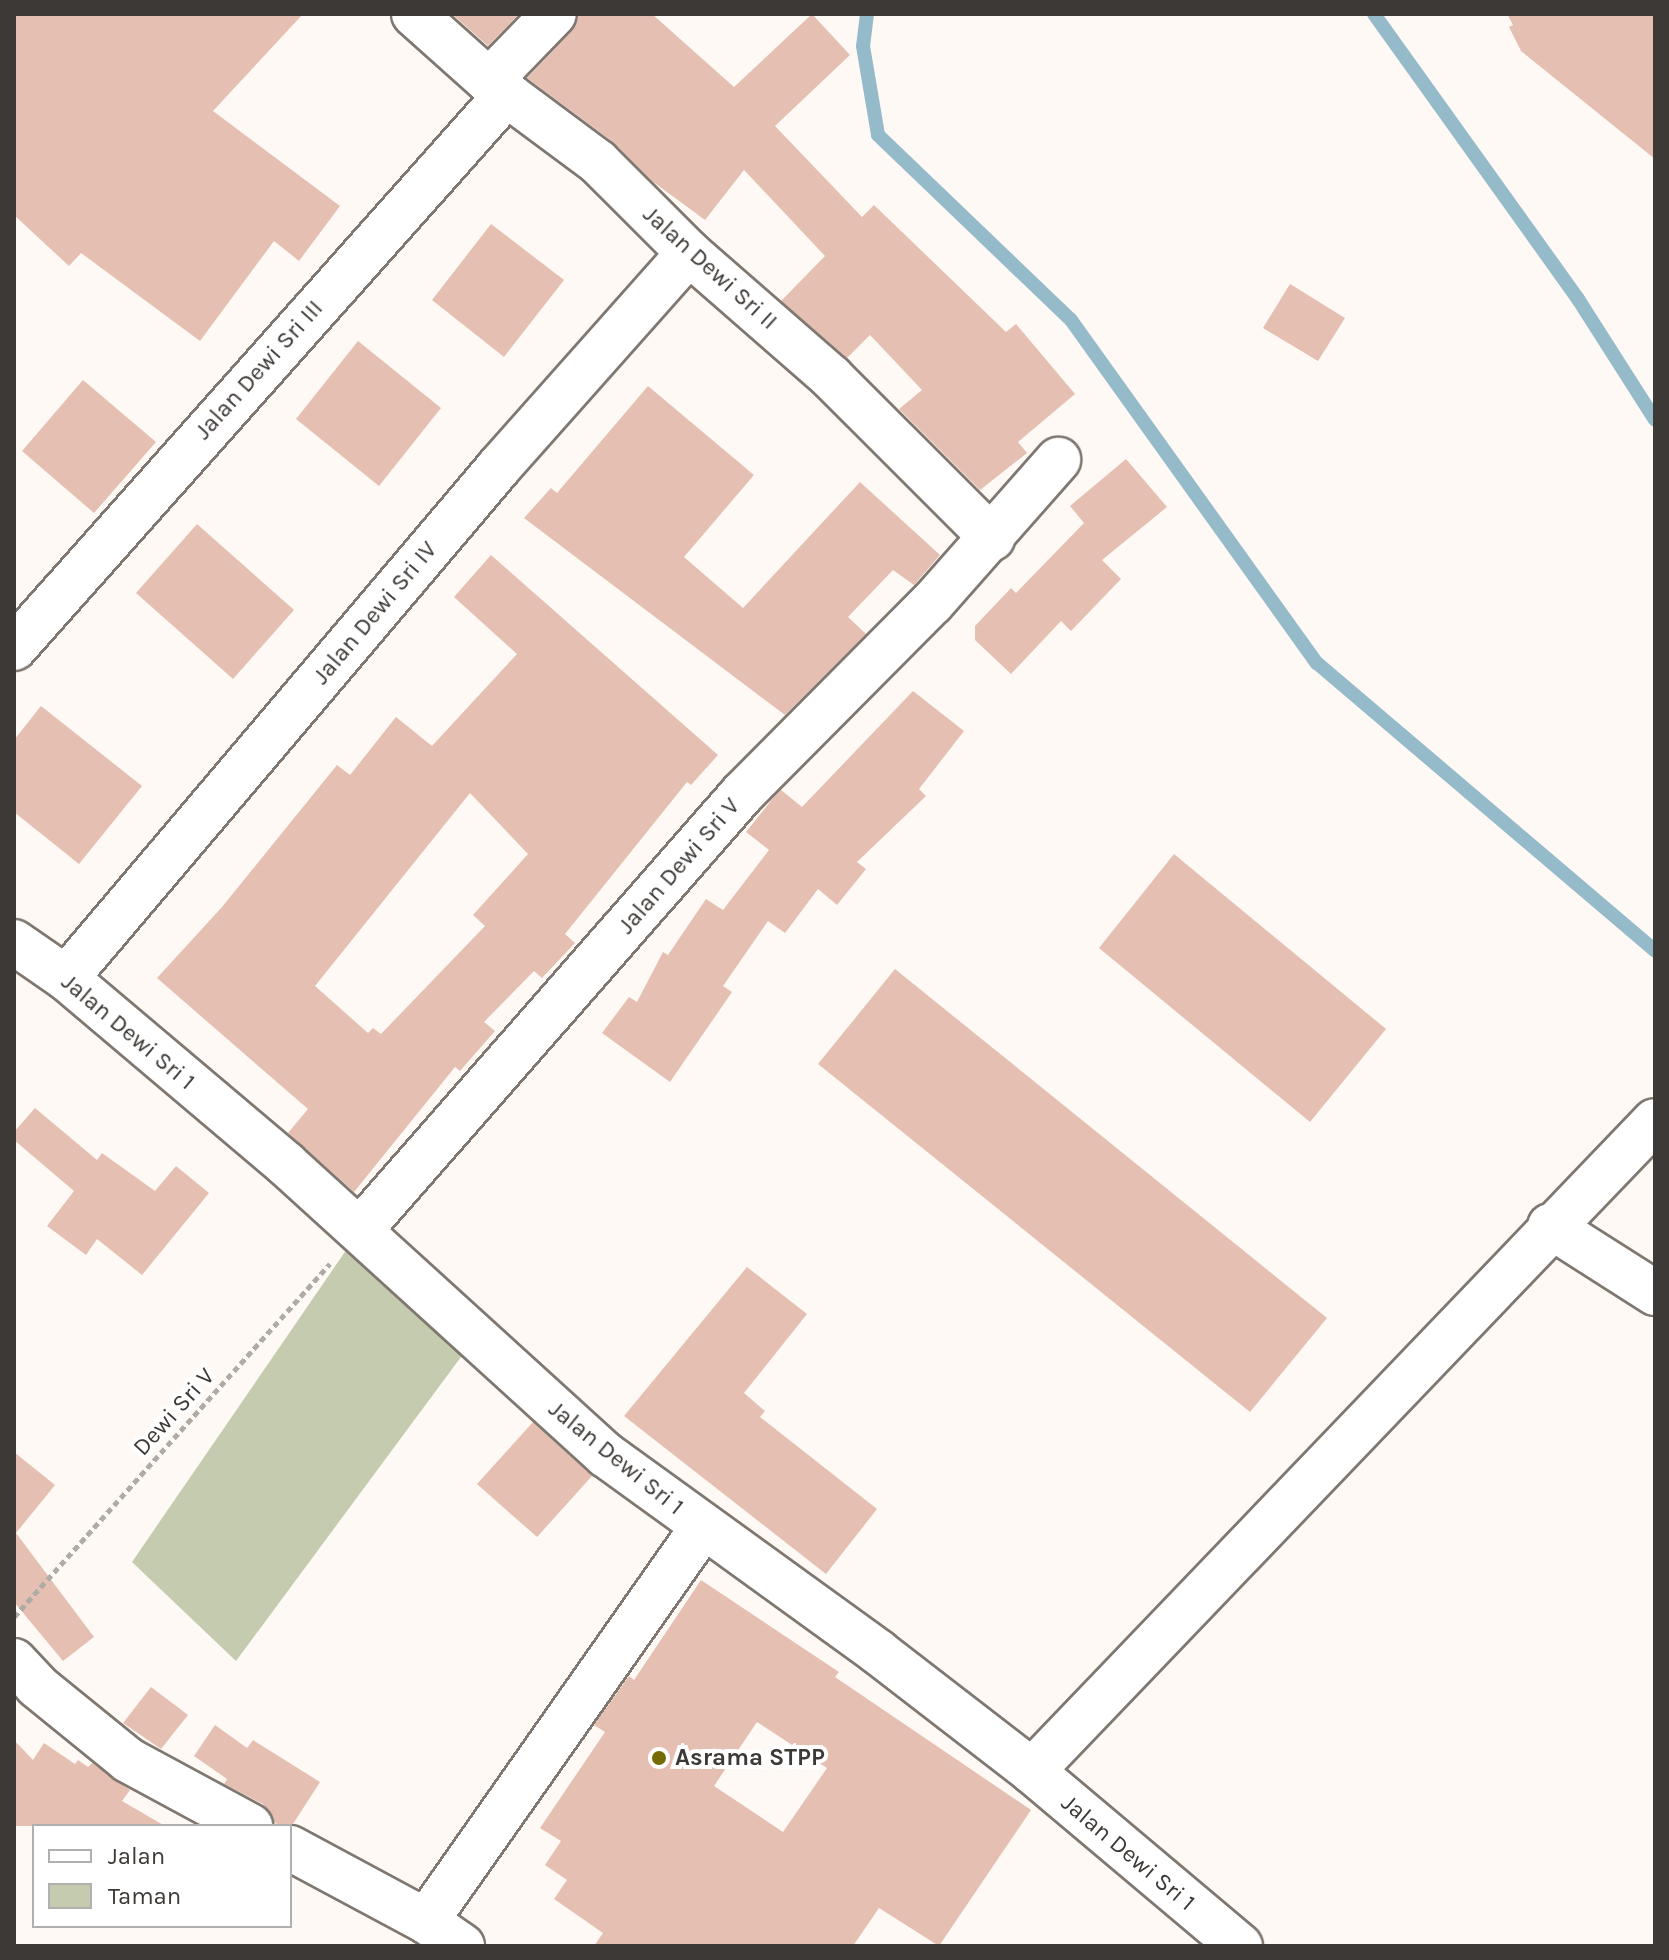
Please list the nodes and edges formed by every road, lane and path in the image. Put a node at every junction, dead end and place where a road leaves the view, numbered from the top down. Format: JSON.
{"nodes":[{"id":1,"x":414,"y":14,"type":"edge"},
{"id":2,"x":554,"y":14,"type":"edge"},
{"id":3,"x":498,"y":87,"type":"junction"},
{"id":4,"x":689,"y":253,"type":"junction"},
{"id":5,"x":1058,"y":460,"type":"dead end"},
{"id":6,"x":992,"y":538,"type":"junction"},
{"id":7,"x":14,"y":648,"type":"edge"},
{"id":8,"x":14,"y":942,"type":"edge"},
{"id":9,"x":66,"y":978,"type":"junction"},
{"id":10,"x":1655,"y":1121,"type":"edge"},
{"id":11,"x":371,"y":1219,"type":"junction"},
{"id":12,"x":1550,"y":1226,"type":"junction"},
{"id":13,"x":1655,"y":1293,"type":"edge"},
{"id":14,"x":703,"y":1527,"type":"junction"},
{"id":15,"x":14,"y":1617,"type":"edge"},
{"id":16,"x":14,"y":1661,"type":"edge"},
{"id":17,"x":1032,"y":1771,"type":"junction"},
{"id":18,"x":246,"y":1824,"type":"edge"},
{"id":19,"x":292,"y":1849,"type":"edge"},
{"id":20,"x":426,"y":1921,"type":"junction"},
{"id":21,"x":462,"y":1946,"type":"edge"},
{"id":22,"x":1240,"y":1946,"type":"edge"}],
"edges":[{"from":1,"to":3,"type":"street","name":"Jalan Dewi Sri II"},
{"from":2,"to":3,"type":"street","name":"Jalan Dewi Sri III"},
{"from":3,"to":4,"type":"street","name":"Jalan Dewi Sri II"},
{"from":3,"to":7,"type":"street","name":"Jalan Dewi Sri III"},
{"from":4,"to":6,"type":"street","name":"Jalan Dewi Sri II"},
{"from":4,"to":9,"type":"street","name":"Jalan Dewi Sri IV"},
{"from":5,"to":6,"type":"street","name":"Jalan Dewi Sri V"},
{"from":6,"to":11,"type":"street","name":"Jalan Dewi Sri V"},
{"from":8,"to":9,"type":"street","name":"Jalan Dewi Sri 1"},
{"from":9,"to":11,"type":"street","name":"Jalan Dewi Sri 1"},
{"from":10,"to":12,"type":"street"},
{"from":11,"to":14,"type":"street","name":"Jalan Dewi Sri 1"},
{"from":11,"to":15,"type":"path","name":"Dewi Sri V"},
{"from":12,"to":13,"type":"street"},
{"from":12,"to":17,"type":"street"},
{"from":14,"to":17,"type":"street","name":"Jalan Dewi Sri 1"},
{"from":14,"to":20,"type":"street"},
{"from":16,"to":18,"type":"street"},
{"from":17,"to":22,"type":"street","name":"Jalan Dewi Sri 1"},
{"from":19,"to":20,"type":"street"},
{"from":20,"to":21,"type":"street"}]}
